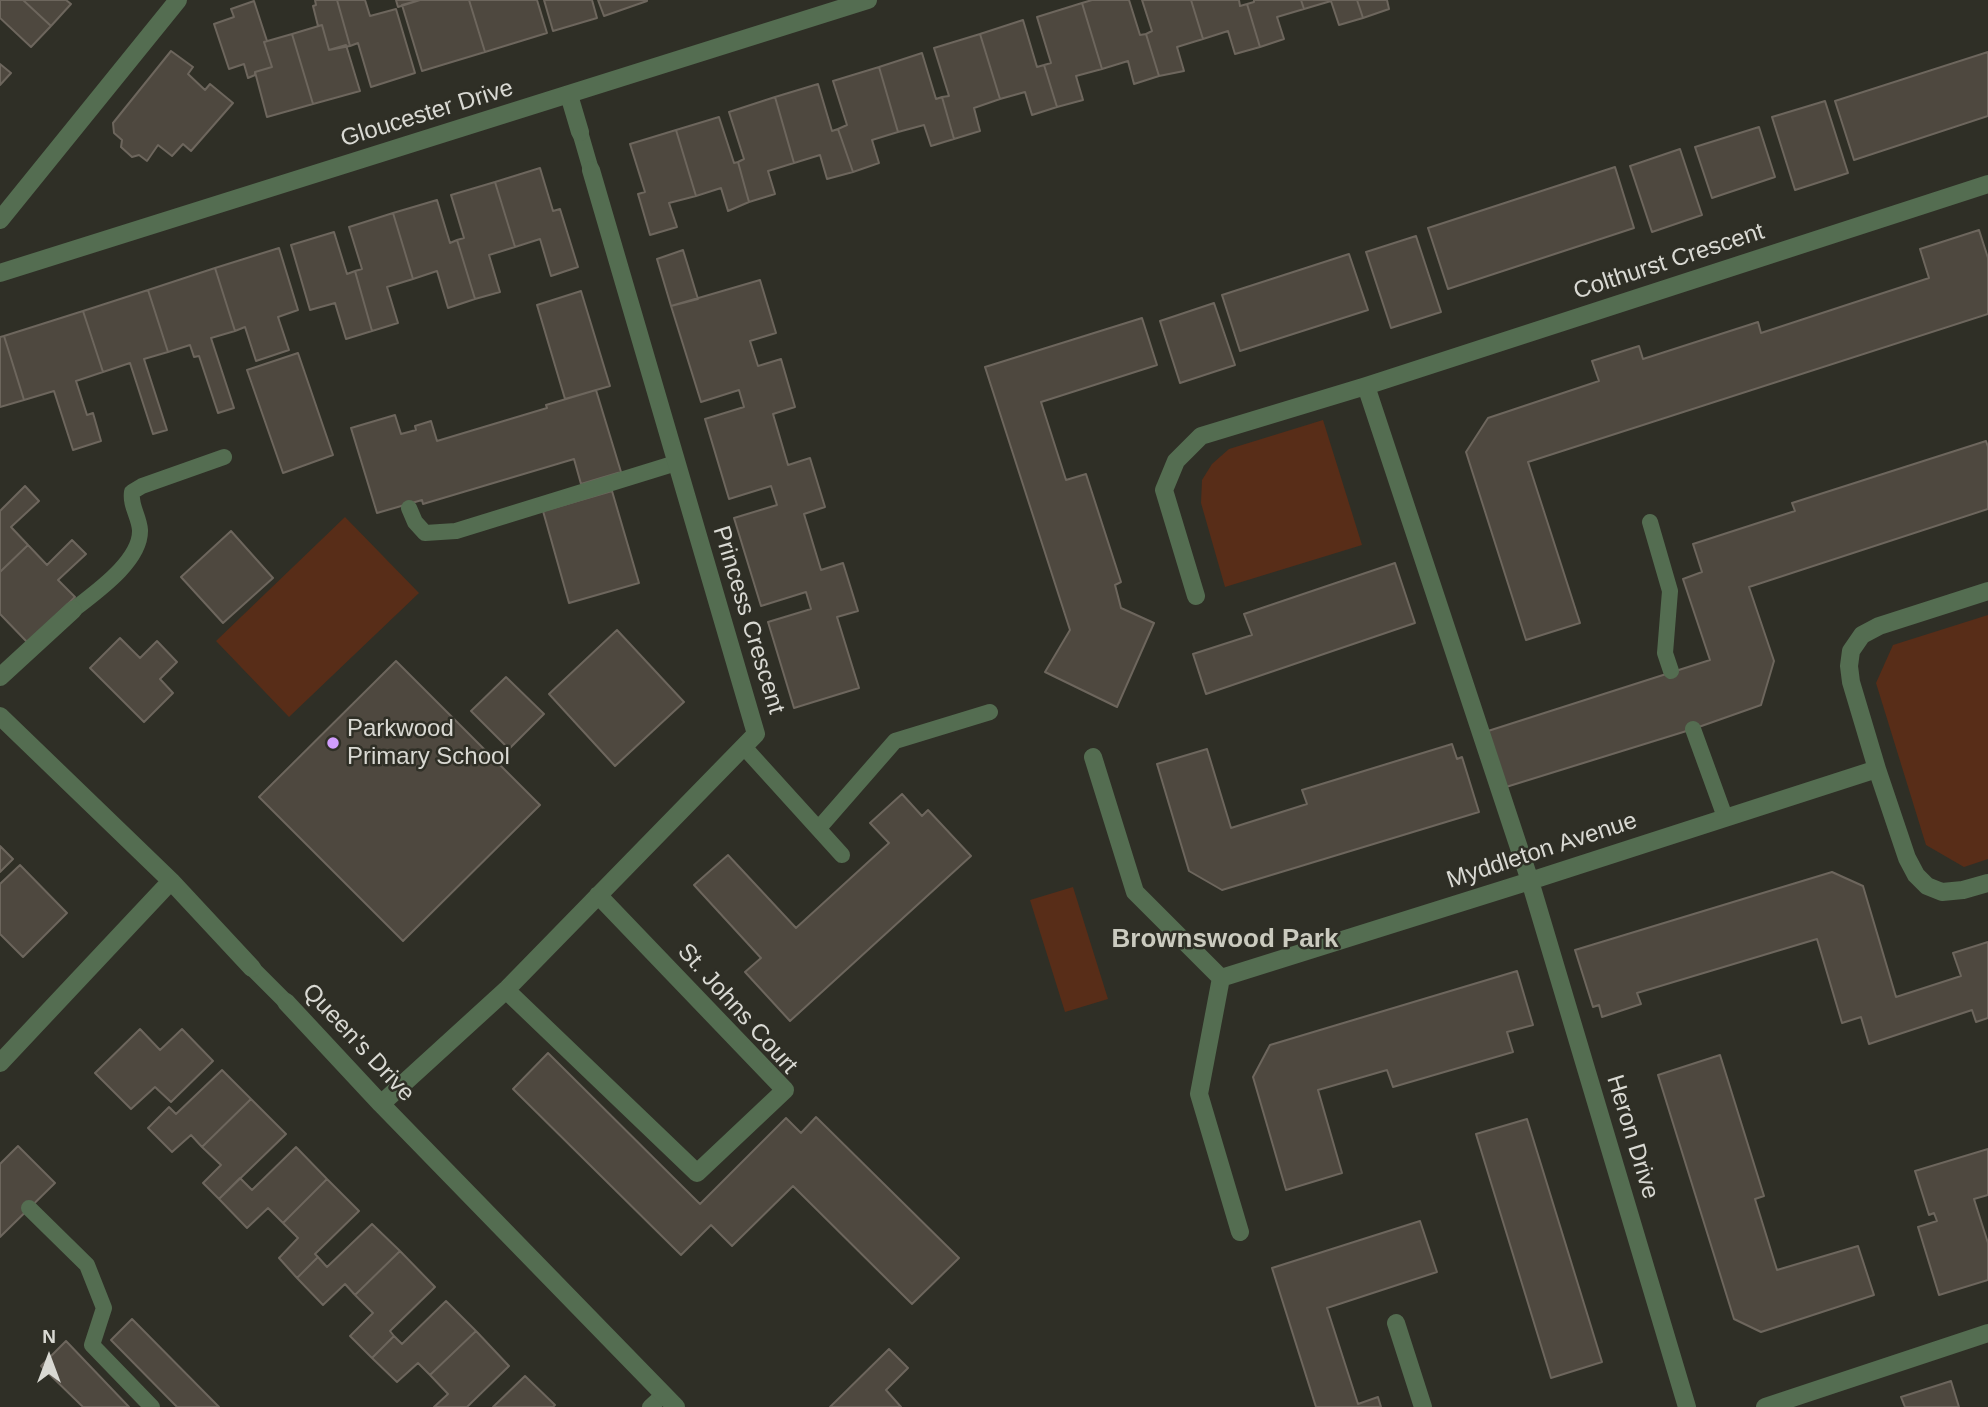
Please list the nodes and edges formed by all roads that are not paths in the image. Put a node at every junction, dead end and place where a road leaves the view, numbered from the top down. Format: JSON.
{"nodes":[{"id":1,"x":178,"y":0,"type":"edge"},
{"id":2,"x":869,"y":0,"type":"edge"},
{"id":3,"x":569,"y":95,"type":"junction"},
{"id":4,"x":580,"y":132,"type":"joint"},
{"id":5,"x":590,"y":170,"type":"joint"},
{"id":6,"x":1988,"y":184,"type":"edge"},
{"id":7,"x":0,"y":220,"type":"edge"},
{"id":8,"x":0,"y":273,"type":"edge"},
{"id":9,"x":1366,"y":386,"type":"junction"},
{"id":10,"x":224,"y":457,"type":"dead end"},
{"id":11,"x":676,"y":463,"type":"junction"},
{"id":12,"x":409,"y":508,"type":"dead end"},
{"id":13,"x":1650,"y":522,"type":"dead end"},
{"id":14,"x":1988,"y":591,"type":"edge"},
{"id":15,"x":1196,"y":596,"type":"dead end"},
{"id":16,"x":74,"y":610,"type":"joint"},
{"id":17,"x":1671,"y":671,"type":"dead end"},
{"id":18,"x":0,"y":677,"type":"edge"},
{"id":19,"x":990,"y":712,"type":"dead end"},
{"id":20,"x":0,"y":716,"type":"edge"},
{"id":21,"x":1693,"y":729,"type":"dead end"},
{"id":22,"x":744,"y":747,"type":"junction"},
{"id":23,"x":1093,"y":757,"type":"dead end"},
{"id":24,"x":1877,"y":769,"type":"junction"},
{"id":25,"x":1725,"y":817,"type":"junction"},
{"id":26,"x":819,"y":828,"type":"junction"},
{"id":27,"x":842,"y":855,"type":"dead end"},
{"id":28,"x":171,"y":881,"type":"junction"},
{"id":29,"x":1530,"y":881,"type":"junction"},
{"id":30,"x":1988,"y":883,"type":"edge"},
{"id":31,"x":598,"y":895,"type":"junction"},
{"id":32,"x":252,"y":968,"type":"joint"},
{"id":33,"x":1220,"y":978,"type":"junction"},
{"id":34,"x":506,"y":990,"type":"junction"},
{"id":35,"x":286,"y":1002,"type":"joint"},
{"id":36,"x":0,"y":1063,"type":"edge"},
{"id":37,"x":381,"y":1104,"type":"junction"},
{"id":38,"x":29,"y":1208,"type":"dead end"},
{"id":39,"x":1240,"y":1232,"type":"dead end"},
{"id":40,"x":1396,"y":1323,"type":"dead end"},
{"id":41,"x":1988,"y":1333,"type":"edge"},
{"id":42,"x":670,"y":1401,"type":"edge"},
{"id":43,"x":152,"y":1407,"type":"edge"},
{"id":44,"x":650,"y":1407,"type":"edge"},
{"id":45,"x":1423,"y":1407,"type":"edge"},
{"id":46,"x":1686,"y":1407,"type":"edge"},
{"id":47,"x":1765,"y":1407,"type":"edge"}],
"edges":[{"from":1,"to":7,"type":"street"},
{"from":2,"to":3,"type":"street","name":"Gloucester Drive"},
{"from":3,"to":4,"type":"street","name":"Princess Crescent"},
{"from":3,"to":8,"type":"street","name":"Gloucester Drive"},
{"from":4,"to":5,"type":"lane","name":"Princess Crescent"},
{"from":5,"to":11,"type":"street","name":"Princess Crescent"},
{"from":6,"to":9,"type":"street","name":"Colthurst Crescent"},
{"from":9,"to":15,"type":"street","name":"Colthurst Crescent"},
{"from":9,"to":29,"type":"street"},
{"from":10,"to":16,"type":"lane"},
{"from":11,"to":12,"type":"lane"},
{"from":11,"to":22,"type":"street","name":"Princess Crescent"},
{"from":13,"to":17,"type":"lane"},
{"from":14,"to":24,"type":"street"},
{"from":16,"to":18,"type":"street"},
{"from":19,"to":26,"type":"lane"},
{"from":20,"to":28,"type":"street","name":"Queen's Drive"},
{"from":21,"to":25,"type":"lane"},
{"from":22,"to":26,"type":"lane"},
{"from":22,"to":31,"type":"street","name":"Princess Crescent"},
{"from":23,"to":33,"type":"street"},
{"from":24,"to":25,"type":"street","name":"Myddleton Avenue"},
{"from":24,"to":30,"type":"street"},
{"from":25,"to":29,"type":"street","name":"Myddleton Avenue"},
{"from":26,"to":27,"type":"lane"},
{"from":28,"to":32,"type":"street","name":"Queen's Drive"},
{"from":28,"to":36,"type":"street"},
{"from":29,"to":33,"type":"street","name":"Myddleton Avenue"},
{"from":29,"to":46,"type":"street","name":"Heron Drive"},
{"from":31,"to":34,"type":"street","name":"Princess Crescent"},
{"from":31,"to":34,"type":"street","name":"St. Johns Court"},
{"from":32,"to":35,"type":"lane","name":"Queen's Drive"},
{"from":33,"to":39,"type":"street"},
{"from":34,"to":37,"type":"street","name":"Princess Crescent"},
{"from":35,"to":37,"type":"street","name":"Queen's Drive"},
{"from":37,"to":42,"type":"street","name":"Queen's Drive"},
{"from":38,"to":43,"type":"lane"},
{"from":40,"to":45,"type":"street"},
{"from":41,"to":47,"type":"street"},
{"from":42,"to":44,"type":"lane"}]}
